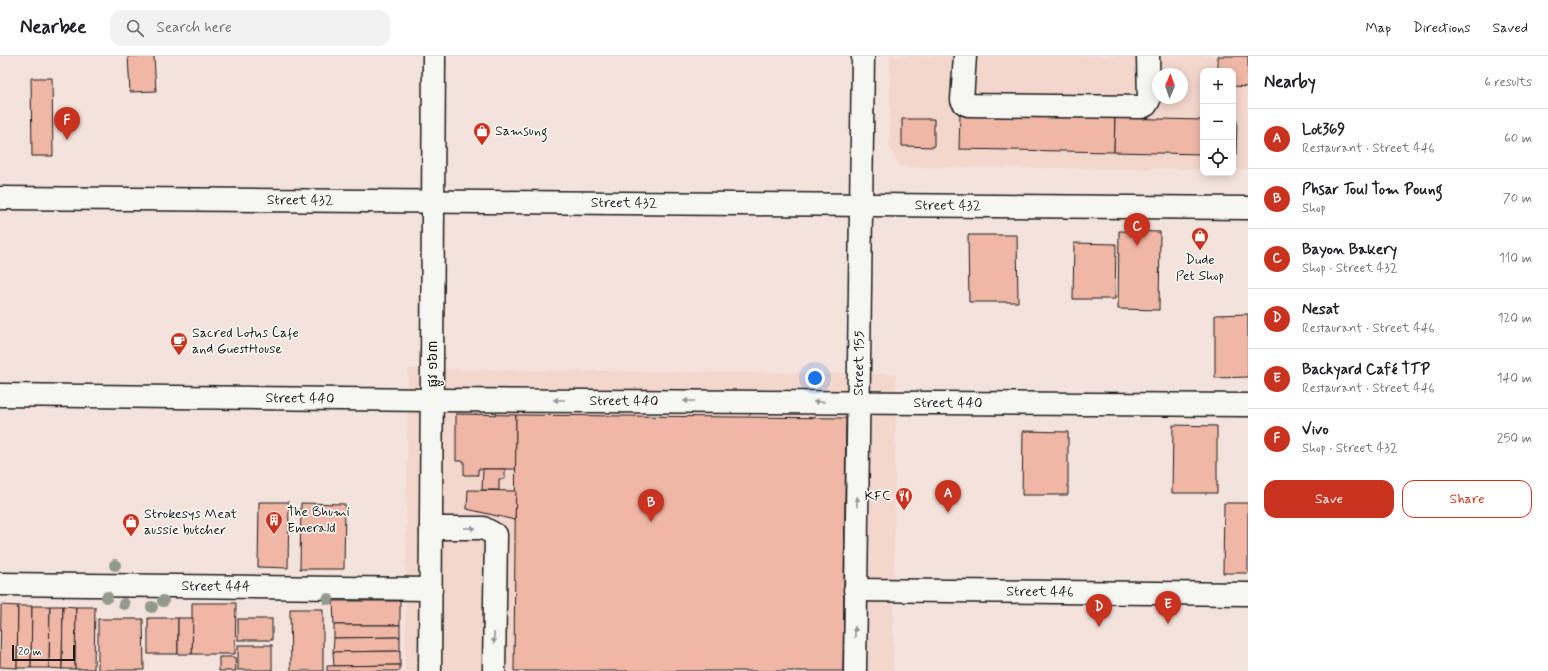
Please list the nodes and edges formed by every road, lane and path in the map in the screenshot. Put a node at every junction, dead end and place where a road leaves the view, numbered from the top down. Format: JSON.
{"nodes":[{"id":1,"x":434,"y":56,"type":"edge"},
{"id":2,"x":863,"y":56,"type":"edge"},
{"id":3,"x":965,"y":56,"type":"edge"},
{"id":4,"x":1148,"y":56,"type":"edge"},
{"id":5,"x":0,"y":198,"type":"edge"},
{"id":6,"x":434,"y":201,"type":"junction"},
{"id":7,"x":861,"y":205,"type":"junction"},
{"id":8,"x":1248,"y":208,"type":"edge"},
{"id":9,"x":0,"y":395,"type":"edge"},
{"id":10,"x":432,"y":400,"type":"junction"},
{"id":11,"x":858,"y":402,"type":"junction"},
{"id":12,"x":1248,"y":405,"type":"edge"},
{"id":13,"x":431,"y":528,"type":"junction"},
{"id":14,"x":0,"y":584,"type":"edge"},
{"id":15,"x":431,"y":589,"type":"junction"},
{"id":16,"x":856,"y":590,"type":"junction"},
{"id":17,"x":1248,"y":594,"type":"edge"},
{"id":18,"x":430,"y":671,"type":"edge"},
{"id":19,"x":494,"y":671,"type":"edge"},
{"id":20,"x":854,"y":671,"type":"edge"}],
"edges":[{"from":1,"to":6,"type":"street","name":"ផ្លូវ ១៦៣"},
{"from":2,"to":7,"type":"street","name":"Street 155"},
{"from":3,"to":4,"type":"street"},
{"from":5,"to":6,"type":"street","name":"Street 432"},
{"from":6,"to":7,"type":"street","name":"Street 432"},
{"from":6,"to":10,"type":"street","name":"ផ្លូវ ១៦៣"},
{"from":7,"to":8,"type":"street","name":"Street 432"},
{"from":7,"to":11,"type":"street","name":"Street 155"},
{"from":9,"to":10,"type":"street","name":"Street 440"},
{"from":11,"to":10,"type":"street","name":"Street 440","one_way":true},
{"from":10,"to":13,"type":"street","name":"ផ្លូវ ១៦៣"},
{"from":11,"to":12,"type":"street","name":"Street 440"},
{"from":16,"to":11,"type":"street","name":"Street 155","one_way":true},
{"from":13,"to":15,"type":"street","name":"ផ្លូវ ១៦៣"},
{"from":13,"to":19,"type":"street","one_way":true},
{"from":14,"to":15,"type":"street","name":"Street 444"},
{"from":15,"to":18,"type":"street","name":"ផ្លូវ ១៦៣"},
{"from":16,"to":17,"type":"street","name":"Street 446"},
{"from":20,"to":16,"type":"street","name":"Street 155","one_way":true}]}
